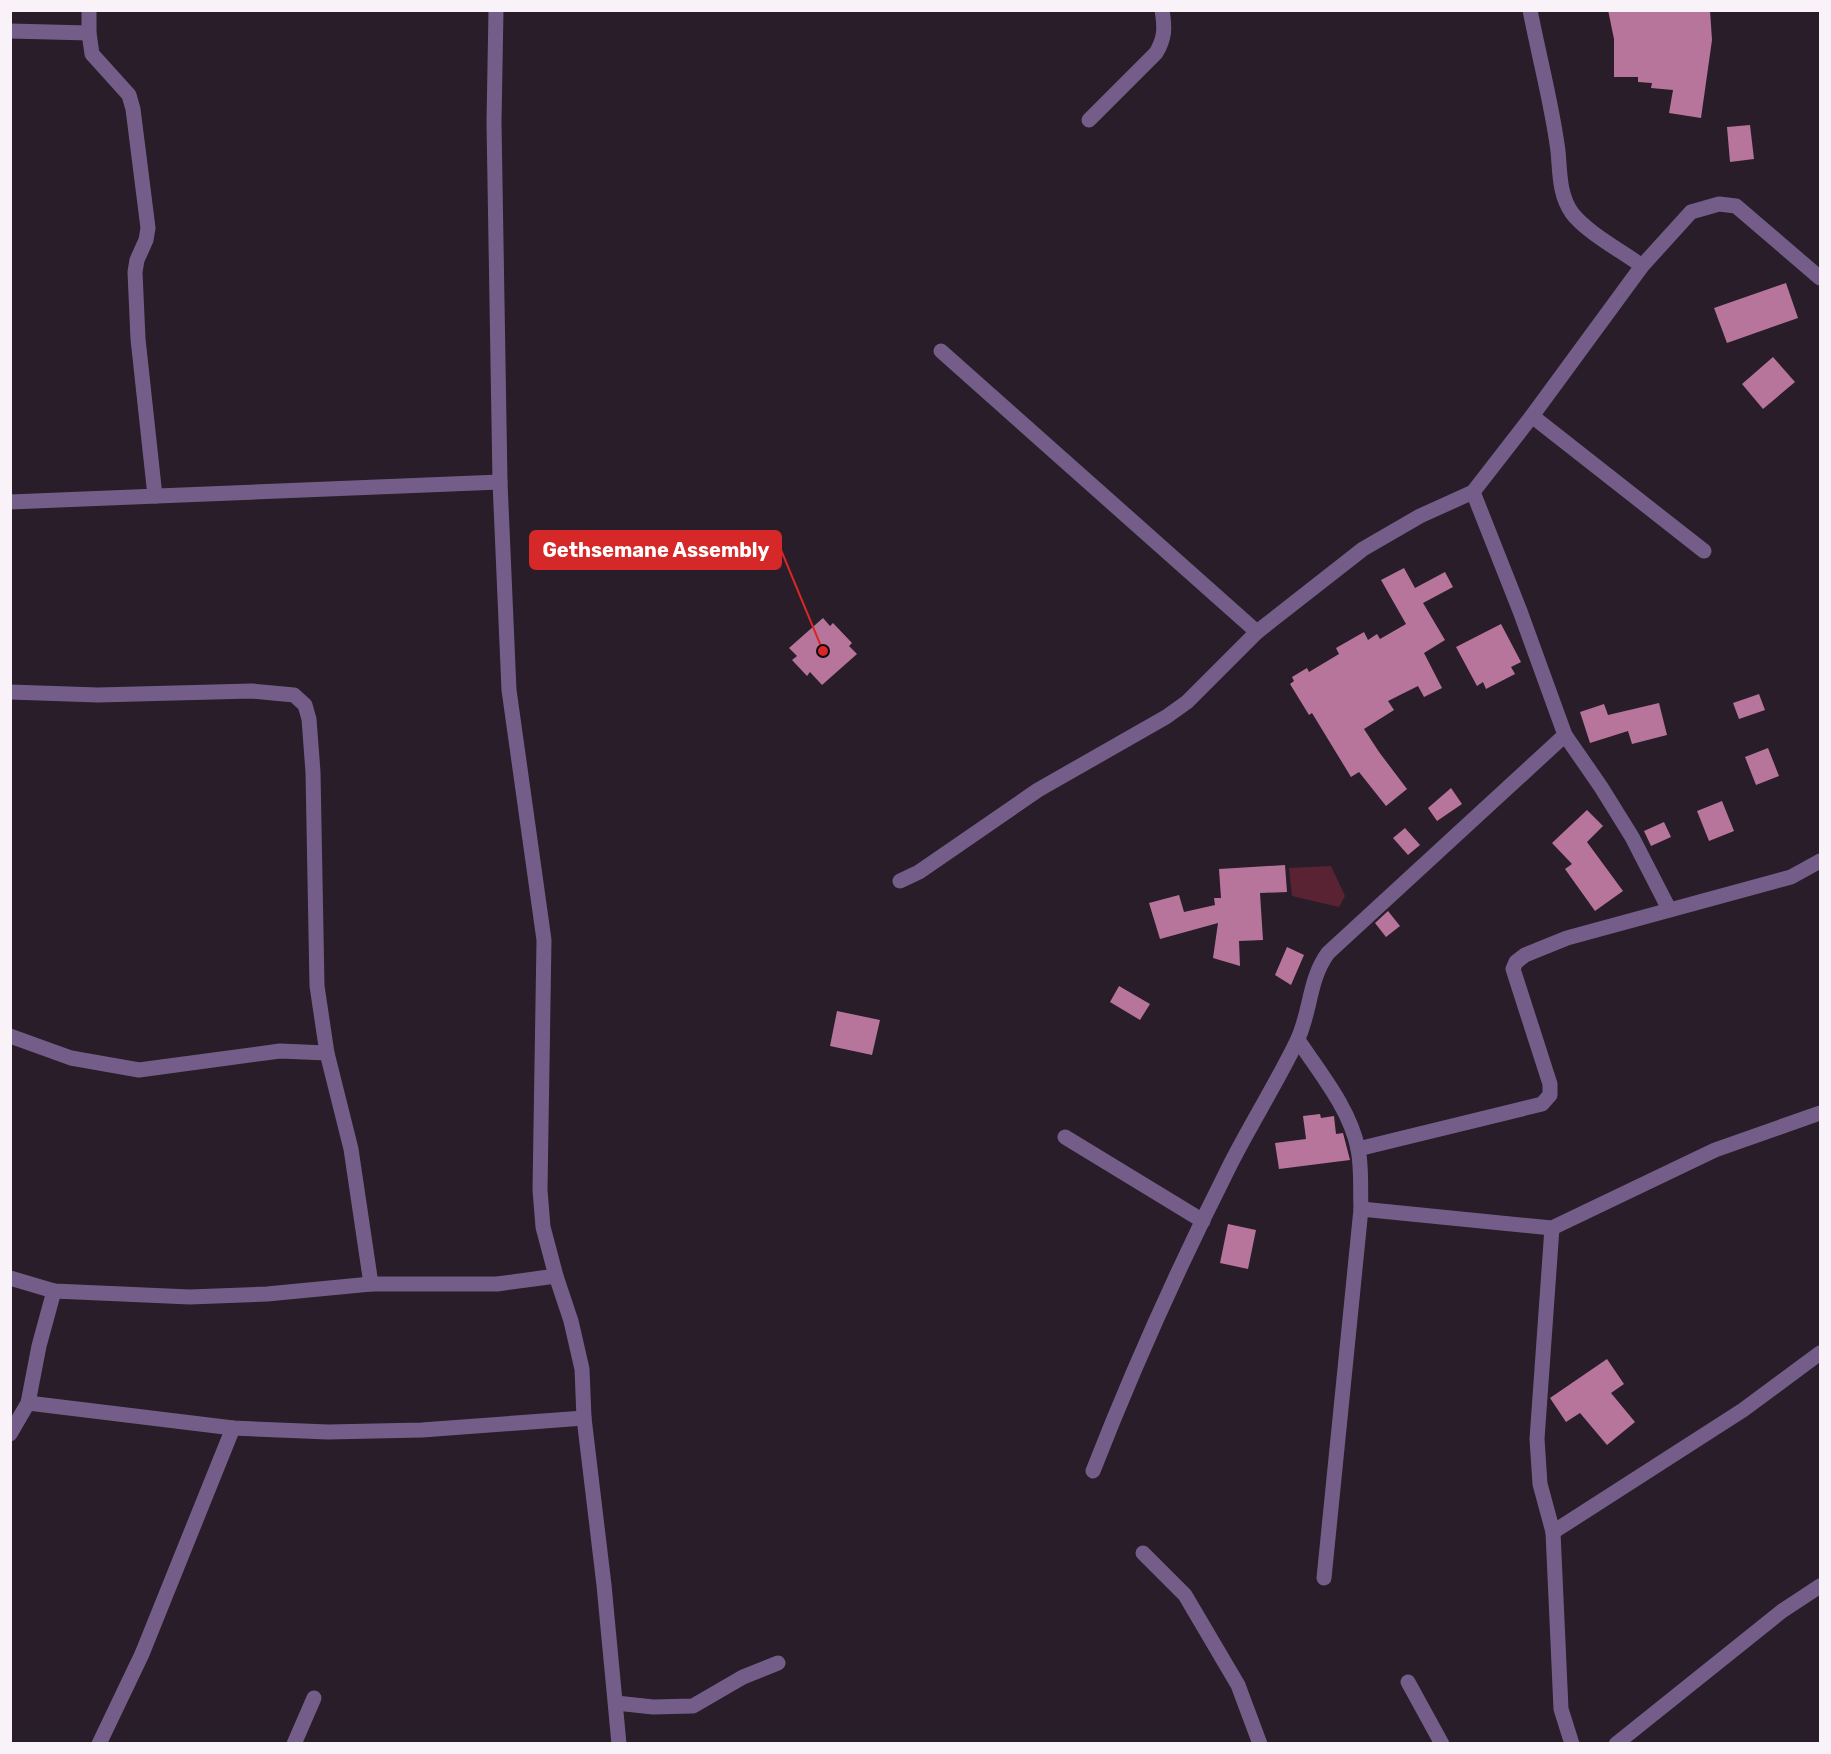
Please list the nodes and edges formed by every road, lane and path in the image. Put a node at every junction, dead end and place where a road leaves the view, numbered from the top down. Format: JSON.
{"nodes":[{"id":1,"x":89,"y":10,"type":"edge"},
{"id":2,"x":496,"y":10,"type":"edge"},
{"id":3,"x":1162,"y":10,"type":"edge"},
{"id":4,"x":1530,"y":10,"type":"edge"},
{"id":5,"x":10,"y":31,"type":"edge"},
{"id":6,"x":88,"y":33,"type":"junction"},
{"id":7,"x":1089,"y":120,"type":"dead end"},
{"id":8,"x":1642,"y":266,"type":"junction"},
{"id":9,"x":1821,"y":278,"type":"edge"},
{"id":10,"x":941,"y":351,"type":"dead end"},
{"id":11,"x":1532,"y":416,"type":"junction"},
{"id":12,"x":500,"y":482,"type":"junction"},
{"id":13,"x":1473,"y":492,"type":"junction"},
{"id":14,"x":155,"y":496,"type":"junction"},
{"id":15,"x":10,"y":502,"type":"edge"},
{"id":16,"x":1704,"y":551,"type":"dead end"},
{"id":17,"x":1257,"y":632,"type":"junction"},
{"id":18,"x":10,"y":693,"type":"edge"},
{"id":19,"x":1565,"y":735,"type":"junction"},
{"id":20,"x":1821,"y":861,"type":"edge"},
{"id":21,"x":900,"y":881,"type":"dead end"},
{"id":22,"x":1669,"y":909,"type":"junction"},
{"id":23,"x":10,"y":1036,"type":"edge"},
{"id":24,"x":1298,"y":1040,"type":"junction"},
{"id":25,"x":327,"y":1053,"type":"junction"},
{"id":26,"x":1821,"y":1113,"type":"edge"},
{"id":27,"x":1065,"y":1137,"type":"dead end"},
{"id":28,"x":1358,"y":1149,"type":"junction"},
{"id":29,"x":1361,"y":1209,"type":"junction"},
{"id":30,"x":1203,"y":1221,"type":"junction"},
{"id":31,"x":1552,"y":1228,"type":"junction"},
{"id":32,"x":555,"y":1276,"type":"junction"},
{"id":33,"x":10,"y":1278,"type":"edge"},
{"id":34,"x":371,"y":1284,"type":"junction"},
{"id":35,"x":54,"y":1291,"type":"junction"},
{"id":36,"x":1821,"y":1353,"type":"edge"},
{"id":37,"x":28,"y":1403,"type":"junction"},
{"id":38,"x":584,"y":1418,"type":"junction"},
{"id":39,"x":233,"y":1428,"type":"junction"},
{"id":40,"x":10,"y":1434,"type":"edge"},
{"id":41,"x":1093,"y":1471,"type":"dead end"},
{"id":42,"x":1553,"y":1532,"type":"junction"},
{"id":43,"x":1143,"y":1553,"type":"dead end"},
{"id":44,"x":1324,"y":1578,"type":"dead end"},
{"id":45,"x":1821,"y":1586,"type":"edge"},
{"id":46,"x":778,"y":1663,"type":"dead end"},
{"id":47,"x":1408,"y":1682,"type":"dead end"},
{"id":48,"x":314,"y":1698,"type":"dead end"},
{"id":49,"x":615,"y":1703,"type":"junction"},
{"id":50,"x":99,"y":1743,"type":"edge"},
{"id":51,"x":294,"y":1743,"type":"edge"},
{"id":52,"x":619,"y":1743,"type":"edge"},
{"id":53,"x":1260,"y":1743,"type":"edge"},
{"id":54,"x":1442,"y":1743,"type":"edge"},
{"id":55,"x":1572,"y":1743,"type":"edge"},
{"id":56,"x":1616,"y":1743,"type":"edge"}],
"edges":[{"from":1,"to":6,"type":"street"},
{"from":2,"to":12,"type":"street"},
{"from":3,"to":7,"type":"street"},
{"from":4,"to":8,"type":"street"},
{"from":5,"to":6,"type":"street"},
{"from":6,"to":14,"type":"street"},
{"from":8,"to":9,"type":"street"},
{"from":8,"to":11,"type":"street"},
{"from":10,"to":17,"type":"street"},
{"from":11,"to":13,"type":"street"},
{"from":11,"to":16,"type":"street"},
{"from":12,"to":14,"type":"street"},
{"from":12,"to":32,"type":"street"},
{"from":13,"to":17,"type":"street"},
{"from":13,"to":19,"type":"street"},
{"from":14,"to":15,"type":"street"},
{"from":17,"to":21,"type":"street"},
{"from":18,"to":25,"type":"street"},
{"from":19,"to":22,"type":"street"},
{"from":19,"to":24,"type":"street"},
{"from":20,"to":22,"type":"street"},
{"from":22,"to":28,"type":"street"},
{"from":23,"to":25,"type":"street"},
{"from":24,"to":28,"type":"street"},
{"from":24,"to":30,"type":"street"},
{"from":25,"to":34,"type":"street"},
{"from":26,"to":31,"type":"street"},
{"from":27,"to":30,"type":"street"},
{"from":28,"to":29,"type":"street"},
{"from":29,"to":31,"type":"street"},
{"from":29,"to":44,"type":"street"},
{"from":30,"to":41,"type":"street"},
{"from":31,"to":42,"type":"street"},
{"from":32,"to":34,"type":"street"},
{"from":32,"to":38,"type":"street"},
{"from":33,"to":35,"type":"street"},
{"from":34,"to":35,"type":"street"},
{"from":35,"to":37,"type":"street"},
{"from":36,"to":42,"type":"street"},
{"from":37,"to":39,"type":"street"},
{"from":37,"to":40,"type":"street"},
{"from":38,"to":39,"type":"street"},
{"from":38,"to":49,"type":"street"},
{"from":39,"to":50,"type":"street"},
{"from":42,"to":55,"type":"street"},
{"from":43,"to":53,"type":"street"},
{"from":45,"to":56,"type":"street"},
{"from":46,"to":49,"type":"street"},
{"from":47,"to":54,"type":"street"},
{"from":48,"to":51,"type":"street"},
{"from":49,"to":52,"type":"street"}]}
